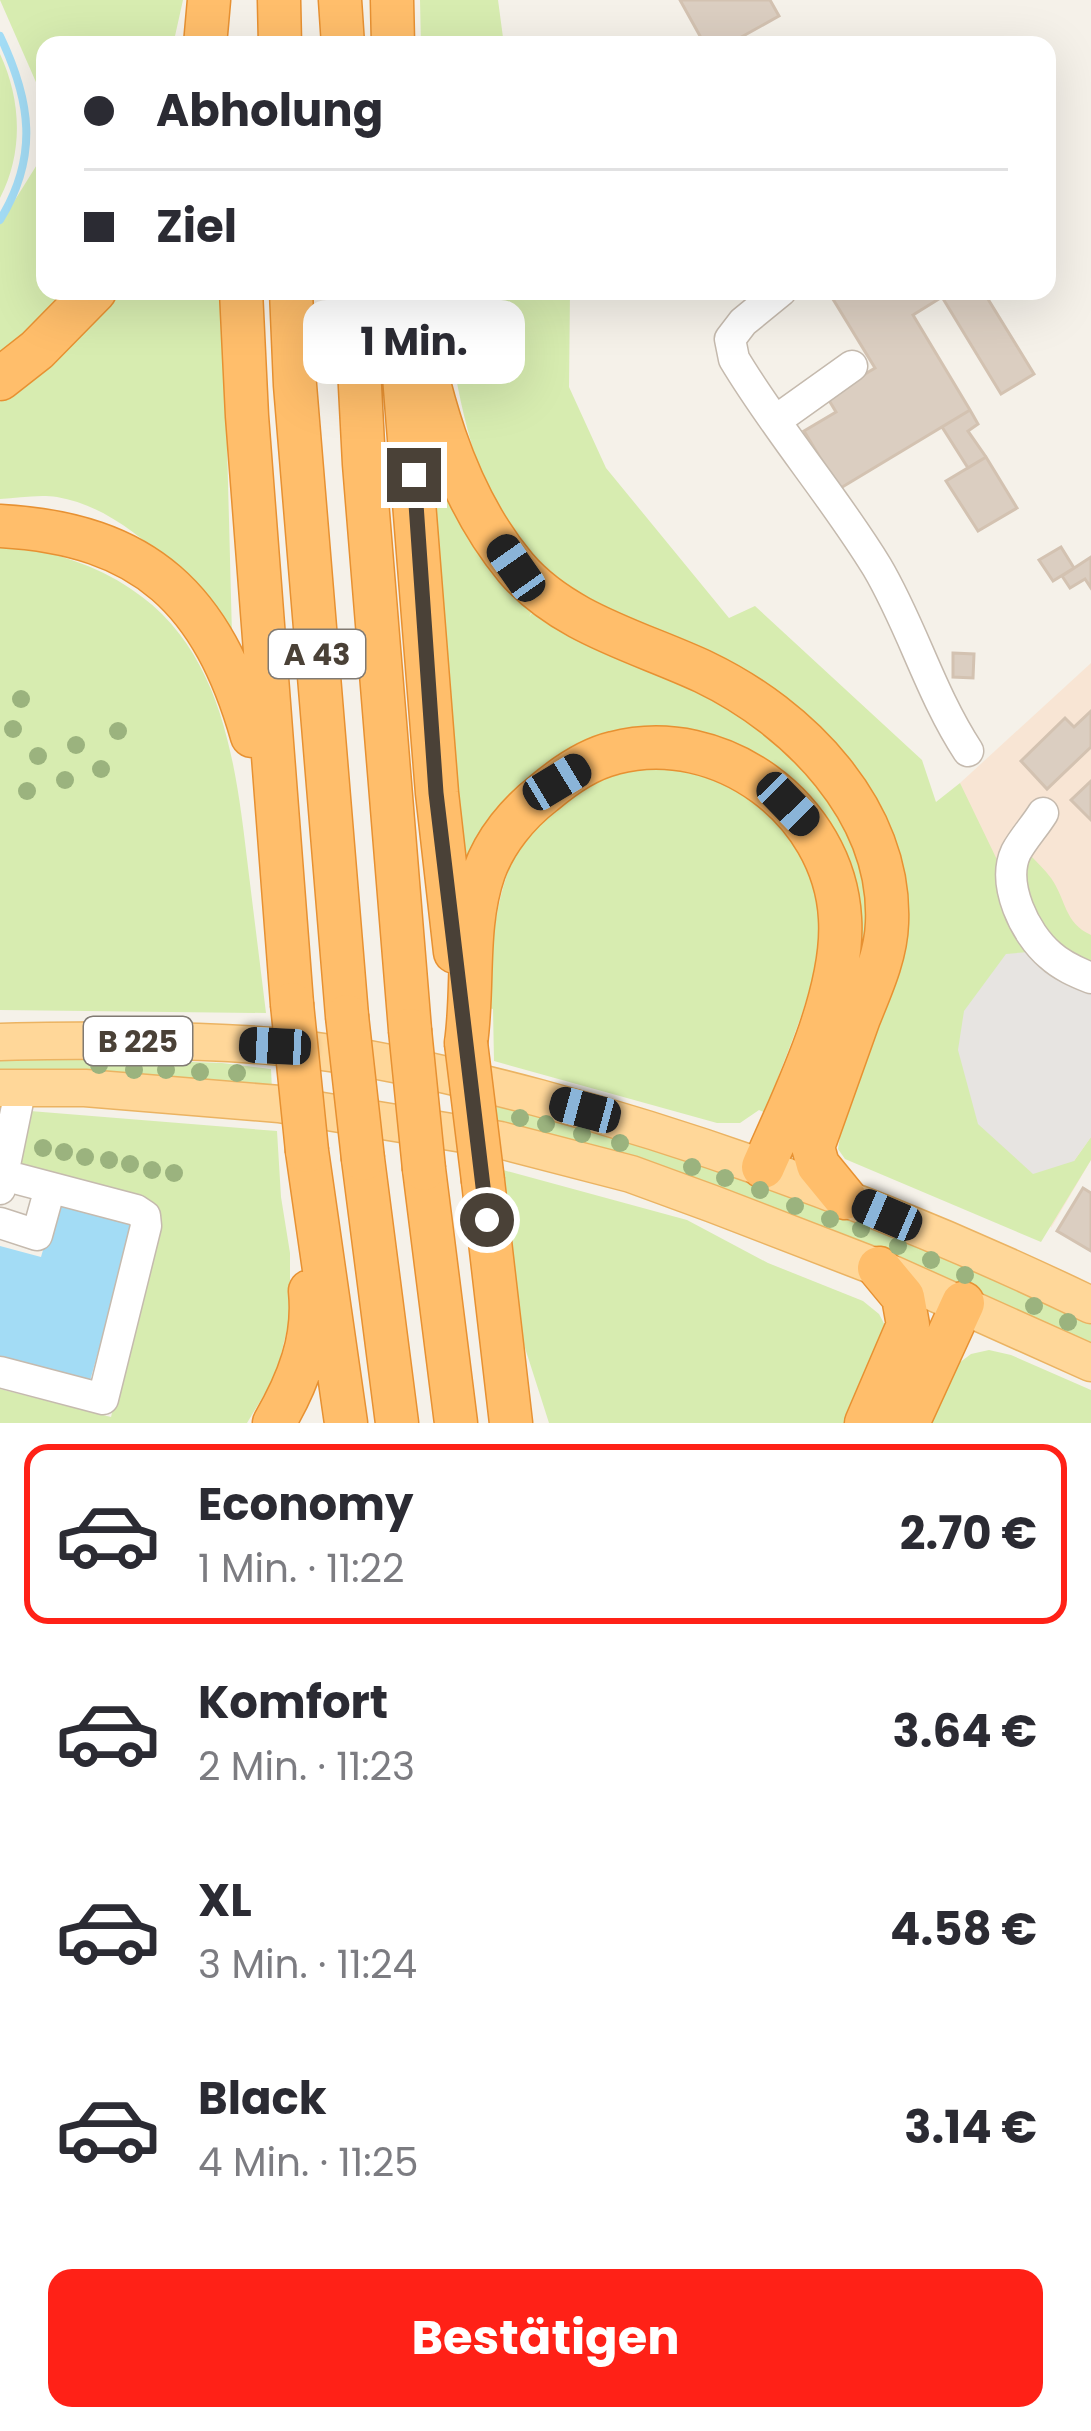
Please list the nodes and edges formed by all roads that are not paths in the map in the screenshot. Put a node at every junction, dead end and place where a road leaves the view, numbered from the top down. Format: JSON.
{"nodes":[{"id":1,"x":209,"y":0,"type":"edge"},
{"id":2,"x":227,"y":0,"type":"edge"},
{"id":3,"x":278,"y":0,"type":"edge"},
{"id":4,"x":340,"y":0,"type":"edge"},
{"id":5,"x":392,"y":0,"type":"edge"},
{"id":6,"x":206,"y":36,"type":"edge"},
{"id":7,"x":229,"y":36,"type":"edge"},
{"id":8,"x":280,"y":36,"type":"edge"},
{"id":9,"x":342,"y":36,"type":"edge"},
{"id":10,"x":393,"y":36,"type":"edge"},
{"id":11,"x":86,"y":300,"type":"edge"},
{"id":12,"x":243,"y":300,"type":"edge"},
{"id":13,"x":291,"y":300,"type":"edge"},
{"id":14,"x":356,"y":300,"type":"edge"},
{"id":15,"x":405,"y":300,"type":"edge"},
{"id":16,"x":408,"y":300,"type":"edge"},
{"id":17,"x":770,"y":300,"type":"edge"},
{"id":18,"x":852,"y":366,"type":"dead end"},
{"id":19,"x":0,"y":379,"type":"edge"},
{"id":20,"x":775,"y":421,"type":"junction"},
{"id":21,"x":0,"y":526,"type":"edge"},
{"id":22,"x":968,"y":751,"type":"dead end"},
{"id":23,"x":1043,"y":813,"type":"dead end"},
{"id":24,"x":278,"y":845,"type":"junction"},
{"id":25,"x":1091,"y":978,"type":"edge"},
{"id":26,"x":0,"y":1042,"type":"edge"},
{"id":27,"x":466,"y":1043,"type":"junction"},
{"id":28,"x":11,"y":1087,"type":"edge"},
{"id":29,"x":763,"y":1167,"type":"junction"},
{"id":30,"x":2,"y":1182,"type":"edge"},
{"id":31,"x":50,"y":1188,"type":"junction"},
{"id":32,"x":844,"y":1198,"type":"junction"},
{"id":33,"x":313,"y":1200,"type":"junction"},
{"id":34,"x":0,"y":1223,"type":"edge"},
{"id":35,"x":880,"y":1268,"type":"junction"},
{"id":36,"x":495,"y":1299,"type":"junction"},
{"id":37,"x":963,"y":1304,"type":"junction"},
{"id":38,"x":1091,"y":1305,"type":"edge"},
{"id":39,"x":1091,"y":1363,"type":"edge"},
{"id":40,"x":0,"y":1372,"type":"edge"},
{"id":41,"x":274,"y":1423,"type":"edge"},
{"id":42,"x":346,"y":1423,"type":"edge"},
{"id":43,"x":397,"y":1423,"type":"edge"},
{"id":44,"x":456,"y":1423,"type":"edge"},
{"id":45,"x":511,"y":1423,"type":"edge"},
{"id":46,"x":531,"y":1423,"type":"edge"},
{"id":47,"x":866,"y":1423,"type":"edge"},
{"id":48,"x":908,"y":1423,"type":"edge"}],
"edges":[{"from":1,"to":6,"type":"highway"},
{"from":2,"to":7,"type":"highway"},
{"from":3,"to":8,"type":"highway"},
{"from":4,"to":9,"type":"highway"},
{"from":5,"to":10,"type":"highway"},
{"from":11,"to":19,"type":"highway"},
{"from":12,"to":24,"type":"highway"},
{"from":13,"to":43,"type":"highway","number":"A 43","bridge":true},
{"from":14,"to":44,"type":"highway","number":"A 43","bridge":true},
{"from":15,"to":27,"type":"highway"},
{"from":16,"to":32,"type":"highway"},
{"from":17,"to":20,"type":"street"},
{"from":18,"to":20,"type":"street"},
{"from":20,"to":22,"type":"street"},
{"from":21,"to":24,"type":"highway"},
{"from":23,"to":25,"type":"street"},
{"from":24,"to":33,"type":"highway","bridge":true},
{"from":26,"to":29,"type":"main road","number":"B 225"},
{"from":27,"to":29,"type":"highway"},
{"from":27,"to":36,"type":"highway","bridge":true},
{"from":28,"to":30,"type":"street"},
{"from":28,"to":35,"type":"main road","number":"B 225"},
{"from":29,"to":32,"type":"main road","number":"B 225"},
{"from":30,"to":31,"type":"street"},
{"from":31,"to":34,"type":"street"},
{"from":31,"to":40,"type":"street"},
{"from":32,"to":38,"type":"main road","number":"B 225"},
{"from":33,"to":41,"type":"highway"},
{"from":33,"to":42,"type":"highway"},
{"from":35,"to":37,"type":"main road","number":"B 225"},
{"from":35,"to":47,"type":"highway"},
{"from":36,"to":45,"type":"highway"},
{"from":36,"to":46,"type":"highway"},
{"from":37,"to":39,"type":"main road","number":"B 225"},
{"from":37,"to":48,"type":"highway"}]}
